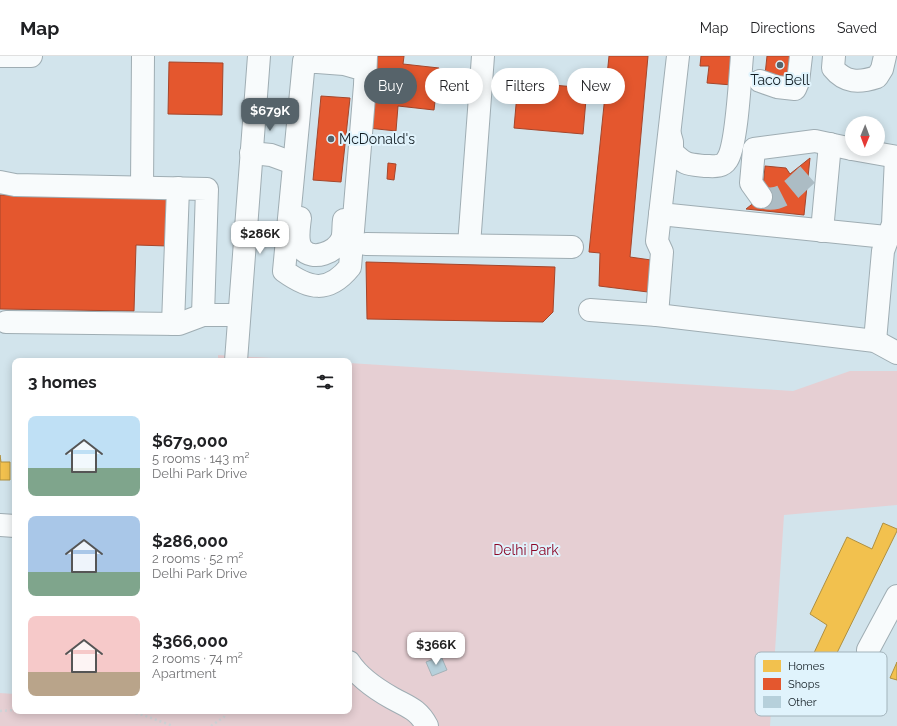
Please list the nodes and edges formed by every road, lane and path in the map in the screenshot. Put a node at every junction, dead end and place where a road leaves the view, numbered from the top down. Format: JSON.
{"nodes":[{"id":1,"x":0,"y":56,"type":"edge"},
{"id":2,"x":31,"y":56,"type":"edge"},
{"id":3,"x":143,"y":56,"type":"edge"},
{"id":4,"x":259,"y":56,"type":"edge"},
{"id":5,"x":483,"y":56,"type":"edge"},
{"id":6,"x":678,"y":56,"type":"edge"},
{"id":7,"x":742,"y":56,"type":"edge"},
{"id":8,"x":801,"y":56,"type":"edge"},
{"id":9,"x":834,"y":56,"type":"edge"},
{"id":10,"x":884,"y":56,"type":"edge"},
{"id":11,"x":346,"y":60,"type":"edge"},
{"id":12,"x":365,"y":63,"type":"edge"},
{"id":13,"x":760,"y":81,"type":"dead end"},
{"id":14,"x":364,"y":93,"type":"edge"},
{"id":15,"x":364,"y":103,"type":"edge"},
{"id":16,"x":669,"y":132,"type":"junction"},
{"id":17,"x":830,"y":144,"type":"junction"},
{"id":18,"x":845,"y":147,"type":"edge"},
{"id":19,"x":261,"y":154,"type":"junction"},
{"id":20,"x":885,"y":155,"type":"edge"},
{"id":21,"x":896,"y":157,"type":"edge"},
{"id":22,"x":294,"y":161,"type":"junction"},
{"id":23,"x":0,"y":182,"type":"edge"},
{"id":24,"x":142,"y":187,"type":"junction"},
{"id":25,"x":178,"y":188,"type":"junction"},
{"id":26,"x":760,"y":197,"type":"dead end"},
{"id":27,"x":660,"y":214,"type":"junction"},
{"id":28,"x":822,"y":231,"type":"junction"},
{"id":29,"x":886,"y":238,"type":"junction"},
{"id":30,"x":366,"y":244,"type":"dead end"},
{"id":31,"x":469,"y":245,"type":"junction"},
{"id":32,"x":572,"y":247,"type":"dead end"},
{"id":33,"x":175,"y":282,"type":"junction"},
{"id":34,"x":204,"y":282,"type":"junction"},
{"id":35,"x":590,"y":310,"type":"dead end"},
{"id":36,"x":203,"y":315,"type":"junction"},
{"id":37,"x":238,"y":315,"type":"junction"},
{"id":38,"x":657,"y":315,"type":"junction"},
{"id":39,"x":6,"y":322,"type":"dead end"},
{"id":40,"x":173,"y":324,"type":"junction"},
{"id":41,"x":875,"y":341,"type":"junction"},
{"id":42,"x":897,"y":354,"type":"edge"},
{"id":43,"x":235,"y":358,"type":"edge"},
{"id":44,"x":0,"y":525,"type":"edge"},
{"id":45,"x":12,"y":526,"type":"edge"},
{"id":46,"x":897,"y":596,"type":"edge"},
{"id":47,"x":868,"y":650,"type":"dead end"},
{"id":48,"x":352,"y":666,"type":"edge"},
{"id":49,"x":12,"y":710,"type":"edge"},
{"id":50,"x":0,"y":711,"type":"edge"},
{"id":51,"x":139,"y":714,"type":"edge"},
{"id":52,"x":226,"y":714,"type":"edge"},
{"id":53,"x":169,"y":725,"type":"edge"},
{"id":54,"x":173,"y":726,"type":"edge"},
{"id":55,"x":212,"y":726,"type":"edge"},
{"id":56,"x":427,"y":726,"type":"edge"}],
"edges":[{"from":1,"to":2,"type":"street"},
{"from":3,"to":24,"type":"street"},
{"from":4,"to":19,"type":"street"},
{"from":5,"to":31,"type":"street"},
{"from":6,"to":16,"type":"street"},
{"from":7,"to":16,"type":"street"},
{"from":8,"to":13,"type":"street"},
{"from":9,"to":10,"type":"street"},
{"from":11,"to":12,"type":"street"},
{"from":11,"to":22,"type":"street"},
{"from":14,"to":22,"type":"street"},
{"from":15,"to":22,"type":"street"},
{"from":16,"to":27,"type":"street"},
{"from":17,"to":18,"type":"street"},
{"from":17,"to":26,"type":"street"},
{"from":17,"to":28,"type":"street"},
{"from":19,"to":22,"type":"street"},
{"from":19,"to":37,"type":"street"},
{"from":20,"to":21,"type":"street"},
{"from":21,"to":29,"type":"street"},
{"from":23,"to":24,"type":"street"},
{"from":24,"to":25,"type":"street"},
{"from":25,"to":33,"type":"street"},
{"from":25,"to":34,"type":"street"},
{"from":27,"to":28,"type":"street"},
{"from":27,"to":38,"type":"street"},
{"from":28,"to":29,"type":"street"},
{"from":29,"to":41,"type":"street"},
{"from":30,"to":31,"type":"street"},
{"from":31,"to":32,"type":"street"},
{"from":33,"to":34,"type":"street"},
{"from":33,"to":40,"type":"street"},
{"from":34,"to":36,"type":"street"},
{"from":35,"to":38,"type":"street"},
{"from":36,"to":37,"type":"street"},
{"from":36,"to":40,"type":"street"},
{"from":37,"to":43,"type":"street"},
{"from":38,"to":41,"type":"street"},
{"from":39,"to":40,"type":"street"},
{"from":41,"to":42,"type":"street"},
{"from":44,"to":45,"type":"street"},
{"from":46,"to":47,"type":"street"},
{"from":48,"to":56,"type":"street"},
{"from":49,"to":50,"type":"path"},
{"from":51,"to":53,"type":"path"},
{"from":52,"to":55,"type":"path"},
{"from":53,"to":54,"type":"path"}]}
